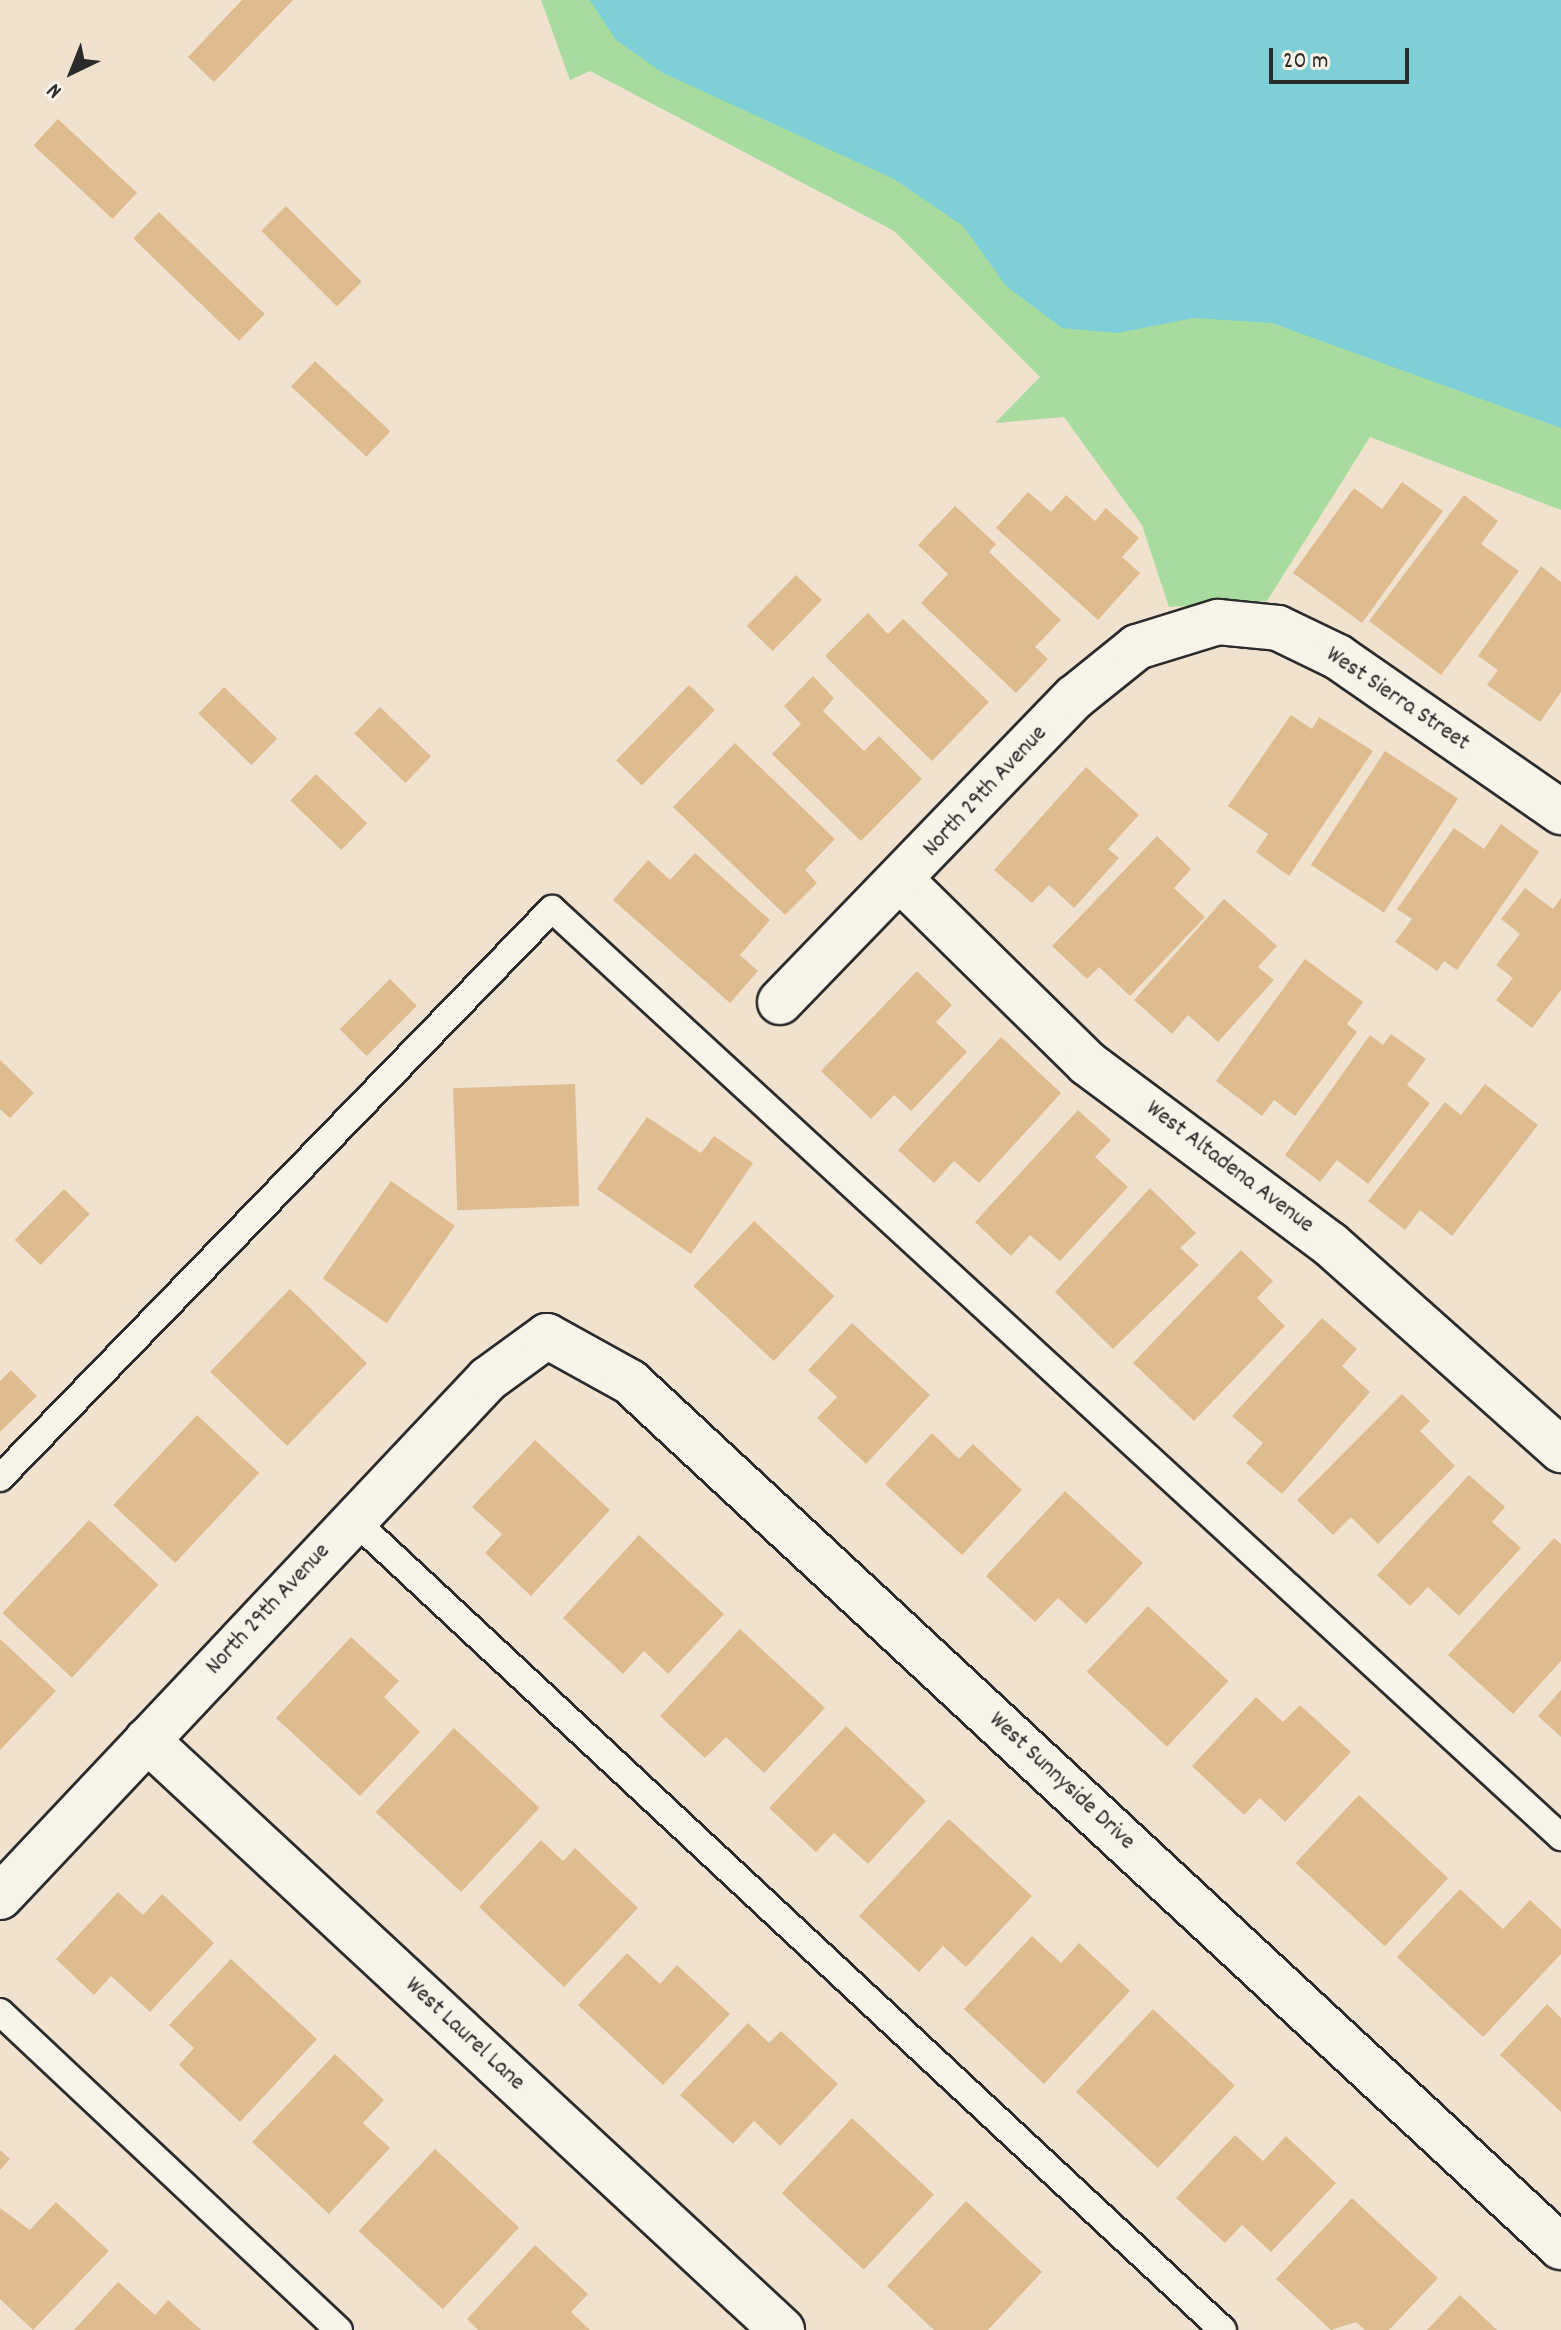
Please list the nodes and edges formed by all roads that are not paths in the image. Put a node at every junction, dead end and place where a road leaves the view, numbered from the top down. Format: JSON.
{"nodes":[{"id":1,"x":1218,"y":622,"type":"joint"},
{"id":2,"x":1561,"y":812,"type":"edge"},
{"id":3,"x":902,"y":881,"type":"junction"},
{"id":4,"x":780,"y":1002,"type":"dead end"},
{"id":5,"x":547,"y":1336,"type":"joint"},
{"id":6,"x":1561,"y":1450,"type":"edge"},
{"id":7,"x":0,"y":1478,"type":"edge"},
{"id":8,"x":354,"y":1520,"type":"junction"},
{"id":9,"x":147,"y":1740,"type":"junction"},
{"id":10,"x":1561,"y":1837,"type":"edge"},
{"id":11,"x":0,"y":1897,"type":"edge"},
{"id":12,"x":0,"y":2012,"type":"edge"},
{"id":13,"x":1561,"y":2247,"type":"edge"},
{"id":14,"x":339,"y":2330,"type":"edge"},
{"id":15,"x":782,"y":2330,"type":"edge"},
{"id":16,"x":1223,"y":2330,"type":"edge"}],
"edges":[{"from":1,"to":2,"type":"street","name":"West Sierra Street"},
{"from":1,"to":3,"type":"street","name":"North 29th Avenue"},
{"from":3,"to":4,"type":"street","name":"North 29th Avenue"},
{"from":3,"to":6,"type":"street","name":"West Altadena Avenue"},
{"from":5,"to":8,"type":"street","name":"North 29th Avenue"},
{"from":5,"to":13,"type":"street","name":"West Sunnyside Drive"},
{"from":7,"to":10,"type":"lane"},
{"from":8,"to":9,"type":"street","name":"North 29th Avenue"},
{"from":8,"to":16,"type":"lane"},
{"from":9,"to":11,"type":"street","name":"North 29th Avenue"},
{"from":9,"to":15,"type":"street","name":"West Laurel Lane"},
{"from":12,"to":14,"type":"lane"}]}
